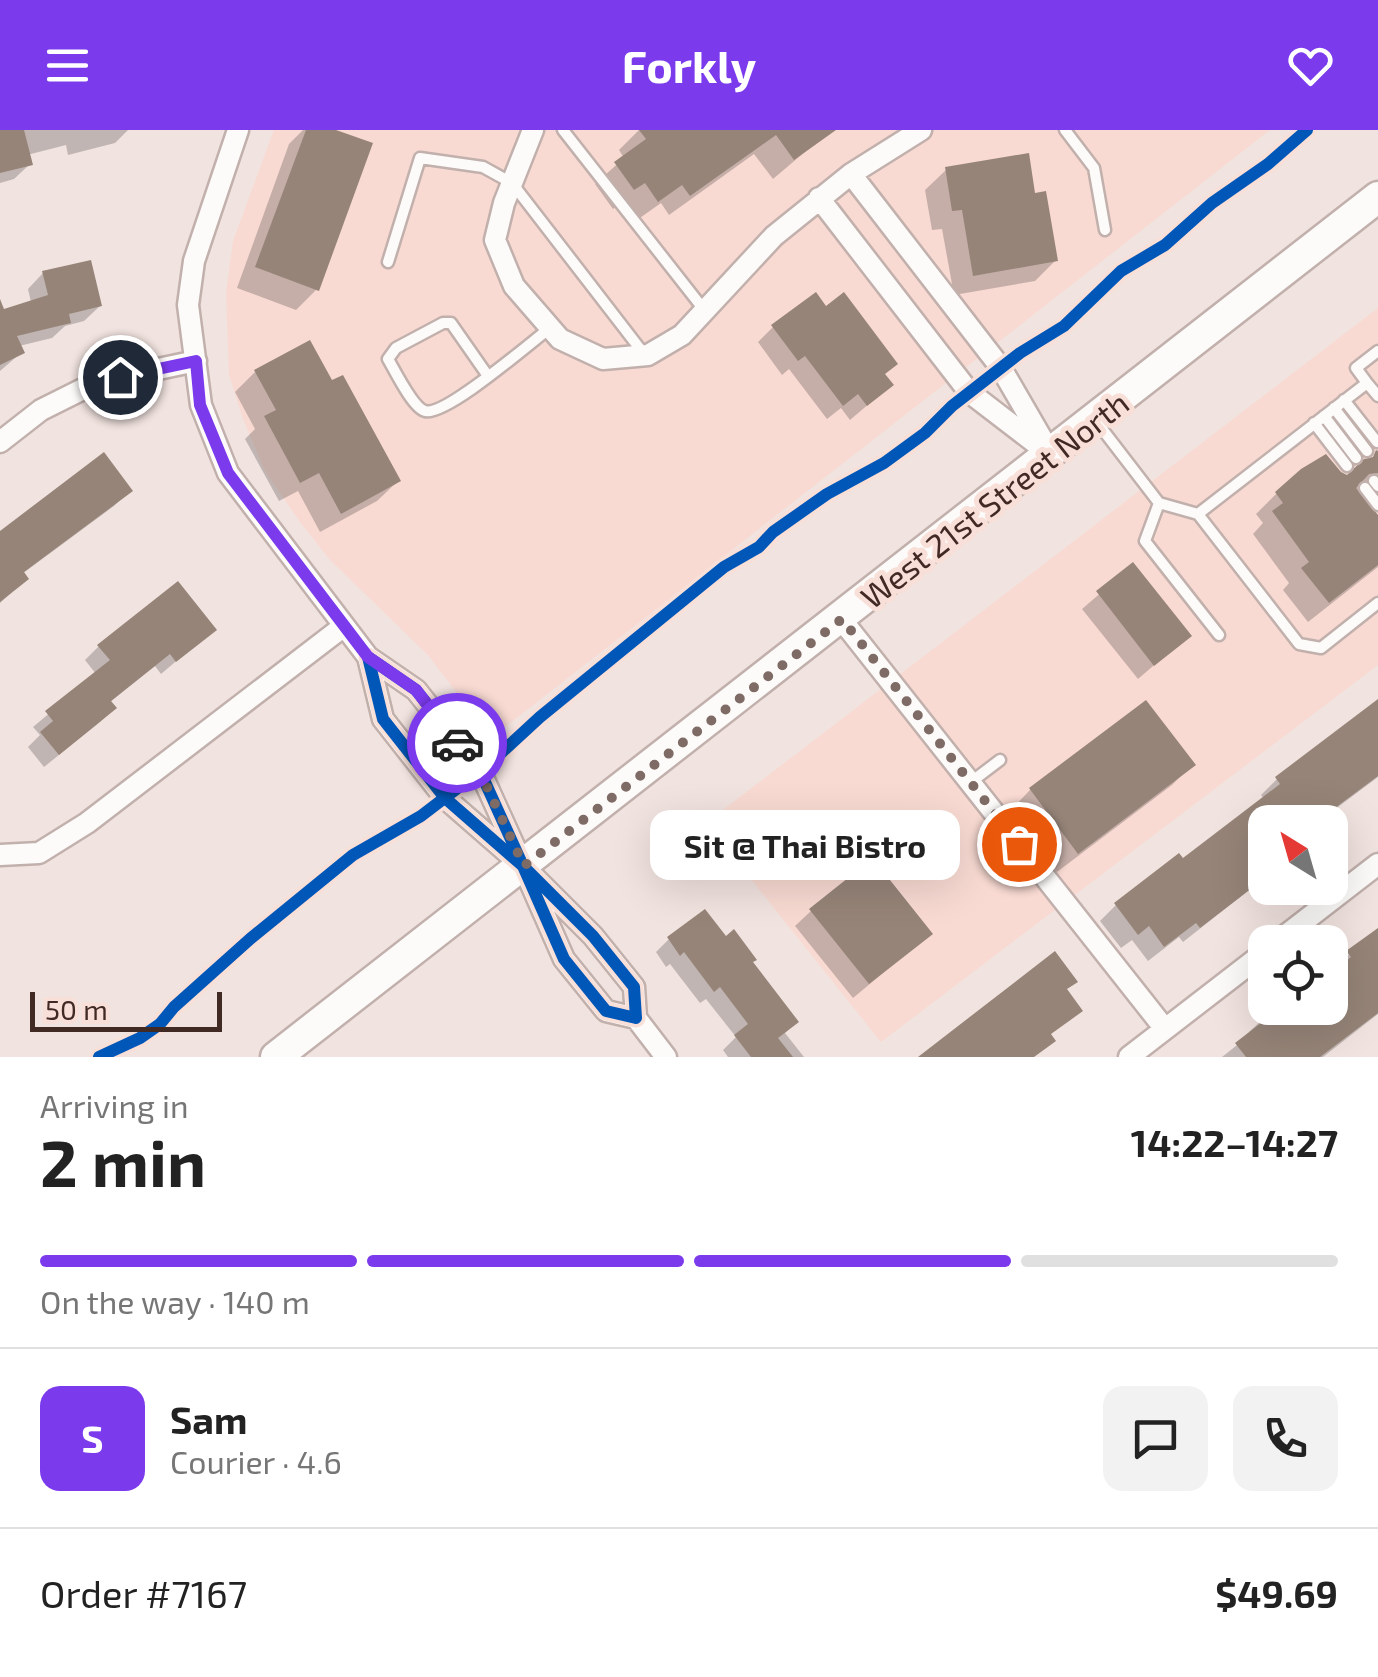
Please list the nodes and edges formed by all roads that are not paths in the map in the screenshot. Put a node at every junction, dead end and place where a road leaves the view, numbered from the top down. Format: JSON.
{"nodes":[{"id":1,"x":238,"y":130,"type":"edge"},
{"id":2,"x":533,"y":130,"type":"edge"},
{"id":3,"x":563,"y":130,"type":"edge"},
{"id":4,"x":921,"y":130,"type":"edge"},
{"id":5,"x":1065,"y":130,"type":"edge"},
{"id":6,"x":851,"y":174,"type":"junction"},
{"id":7,"x":512,"y":183,"type":"junction"},
{"id":8,"x":1378,"y":197,"type":"edge"},
{"id":9,"x":819,"y":198,"type":"junction"},
{"id":10,"x":1105,"y":230,"type":"dead end"},
{"id":11,"x":388,"y":262,"type":"dead end"},
{"id":12,"x":706,"y":311,"type":"junction"},
{"id":13,"x":550,"y":327,"type":"junction"},
{"id":14,"x":1378,"y":351,"type":"edge"},
{"id":15,"x":645,"y":355,"type":"junction"},
{"id":16,"x":196,"y":361,"type":"junction"},
{"id":17,"x":488,"y":376,"type":"junction"},
{"id":18,"x":1367,"y":382,"type":"junction"},
{"id":19,"x":1378,"y":396,"type":"edge"},
{"id":20,"x":1344,"y":400,"type":"junction"},
{"id":21,"x":1334,"y":408,"type":"junction"},
{"id":22,"x":1095,"y":420,"type":"junction"},
{"id":23,"x":1319,"y":420,"type":"junction"},
{"id":24,"x":0,"y":442,"type":"edge"},
{"id":25,"x":1377,"y":442,"type":"edge"},
{"id":26,"x":1367,"y":451,"type":"dead end"},
{"id":27,"x":1051,"y":455,"type":"junction"},
{"id":28,"x":1352,"y":462,"type":"dead end"},
{"id":29,"x":1372,"y":485,"type":"edge"},
{"id":30,"x":1159,"y":503,"type":"junction"},
{"id":31,"x":1378,"y":505,"type":"edge"},
{"id":32,"x":1198,"y":514,"type":"junction"},
{"id":33,"x":1378,"y":604,"type":"edge"},
{"id":34,"x":842,"y":619,"type":"junction"},
{"id":35,"x":344,"y":626,"type":"junction"},
{"id":36,"x":1219,"y":635,"type":"dead end"},
{"id":37,"x":368,"y":657,"type":"junction"},
{"id":38,"x":1000,"y":760,"type":"dead end"},
{"id":39,"x":971,"y":782,"type":"junction"},
{"id":40,"x":0,"y":855,"type":"edge"},
{"id":41,"x":1378,"y":864,"type":"edge"},
{"id":42,"x":524,"y":866,"type":"junction"},
{"id":43,"x":1299,"y":925,"type":"edge"},
{"id":44,"x":1248,"y":965,"type":"edge"},
{"id":45,"x":636,"y":1018,"type":"junction"},
{"id":46,"x":1165,"y":1029,"type":"junction"},
{"id":47,"x":276,"y":1057,"type":"edge"},
{"id":48,"x":666,"y":1057,"type":"edge"},
{"id":49,"x":1129,"y":1057,"type":"edge"}],
"edges":[{"from":1,"to":16,"type":"street"},
{"from":2,"to":7,"type":"street"},
{"from":3,"to":12,"type":"lane"},
{"from":4,"to":6,"type":"street"},
{"from":5,"to":10,"type":"lane"},
{"from":6,"to":9,"type":"street"},
{"from":6,"to":27,"type":"street"},
{"from":7,"to":11,"type":"lane"},
{"from":7,"to":13,"type":"street"},
{"from":7,"to":15,"type":"lane"},
{"from":8,"to":22,"type":"main road","name":"West 21st Street North"},
{"from":9,"to":12,"type":"street"},
{"from":9,"to":27,"type":"street"},
{"from":12,"to":15,"type":"street"},
{"from":13,"to":15,"type":"street"},
{"from":13,"to":17,"type":"lane"},
{"from":14,"to":18,"type":"lane"},
{"from":16,"to":24,"type":"street"},
{"from":16,"to":35,"type":"street"},
{"from":17,"to":17,"type":"lane"},
{"from":18,"to":19,"type":"lane"},
{"from":18,"to":20,"type":"lane"},
{"from":20,"to":21,"type":"lane"},
{"from":20,"to":25,"type":"lane"},
{"from":21,"to":23,"type":"lane"},
{"from":21,"to":26,"type":"lane"},
{"from":22,"to":27,"type":"main road","name":"West 21st Street North"},
{"from":22,"to":30,"type":"lane"},
{"from":23,"to":28,"type":"lane"},
{"from":23,"to":32,"type":"lane"},
{"from":27,"to":34,"type":"main road","name":"West 21st Street North"},
{"from":29,"to":31,"type":"lane"},
{"from":30,"to":32,"type":"lane"},
{"from":30,"to":36,"type":"lane"},
{"from":32,"to":33,"type":"lane"},
{"from":34,"to":39,"type":"street"},
{"from":34,"to":42,"type":"main road","name":"West 21st Street North"},
{"from":35,"to":37,"type":"street"},
{"from":35,"to":40,"type":"street"},
{"from":37,"to":42,"type":"street"},
{"from":37,"to":42,"type":"street"},
{"from":38,"to":39,"type":"lane"},
{"from":39,"to":46,"type":"street"},
{"from":41,"to":43,"type":"street"},
{"from":42,"to":45,"type":"street"},
{"from":42,"to":45,"type":"street"},
{"from":42,"to":47,"type":"main road","name":"West 21st Street North"},
{"from":44,"to":46,"type":"street"},
{"from":45,"to":48,"type":"street"},
{"from":46,"to":49,"type":"street"}]}
